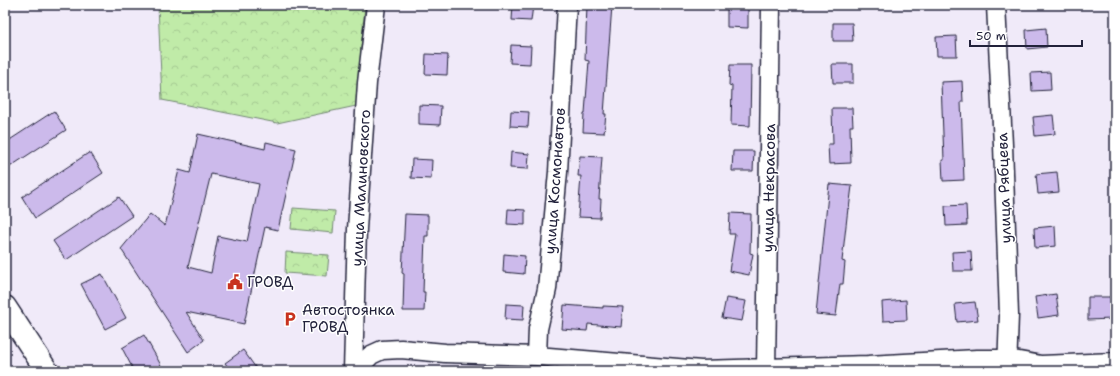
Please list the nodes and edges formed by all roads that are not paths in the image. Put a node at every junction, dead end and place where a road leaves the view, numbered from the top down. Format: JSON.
{"nodes":[{"id":1,"x":376,"y":5,"type":"edge"},
{"id":2,"x":567,"y":5,"type":"edge"},
{"id":3,"x":771,"y":5,"type":"edge"},
{"id":4,"x":996,"y":5,"type":"edge"},
{"id":5,"x":5,"y":307,"type":"edge"},
{"id":6,"x":537,"y":356,"type":"junction"},
{"id":7,"x":1115,"y":362,"type":"edge"},
{"id":8,"x":1007,"y":365,"type":"edge"},
{"id":9,"x":766,"y":369,"type":"edge"},
{"id":10,"x":47,"y":371,"type":"edge"},
{"id":11,"x":354,"y":371,"type":"edge"}],
"edges":[{"from":1,"to":11,"type":"street","name":"улица Малиновского"},
{"from":2,"to":6,"type":"street","name":"улица Космонавтов"},
{"from":3,"to":9,"type":"street","name":"улица Некрасова"},
{"from":4,"to":8,"type":"street","name":"улица Рябцева"},
{"from":5,"to":10,"type":"main road"},
{"from":6,"to":9,"type":"street"},
{"from":6,"to":11,"type":"street"},
{"from":7,"to":8,"type":"street"},
{"from":8,"to":9,"type":"street"}]}
